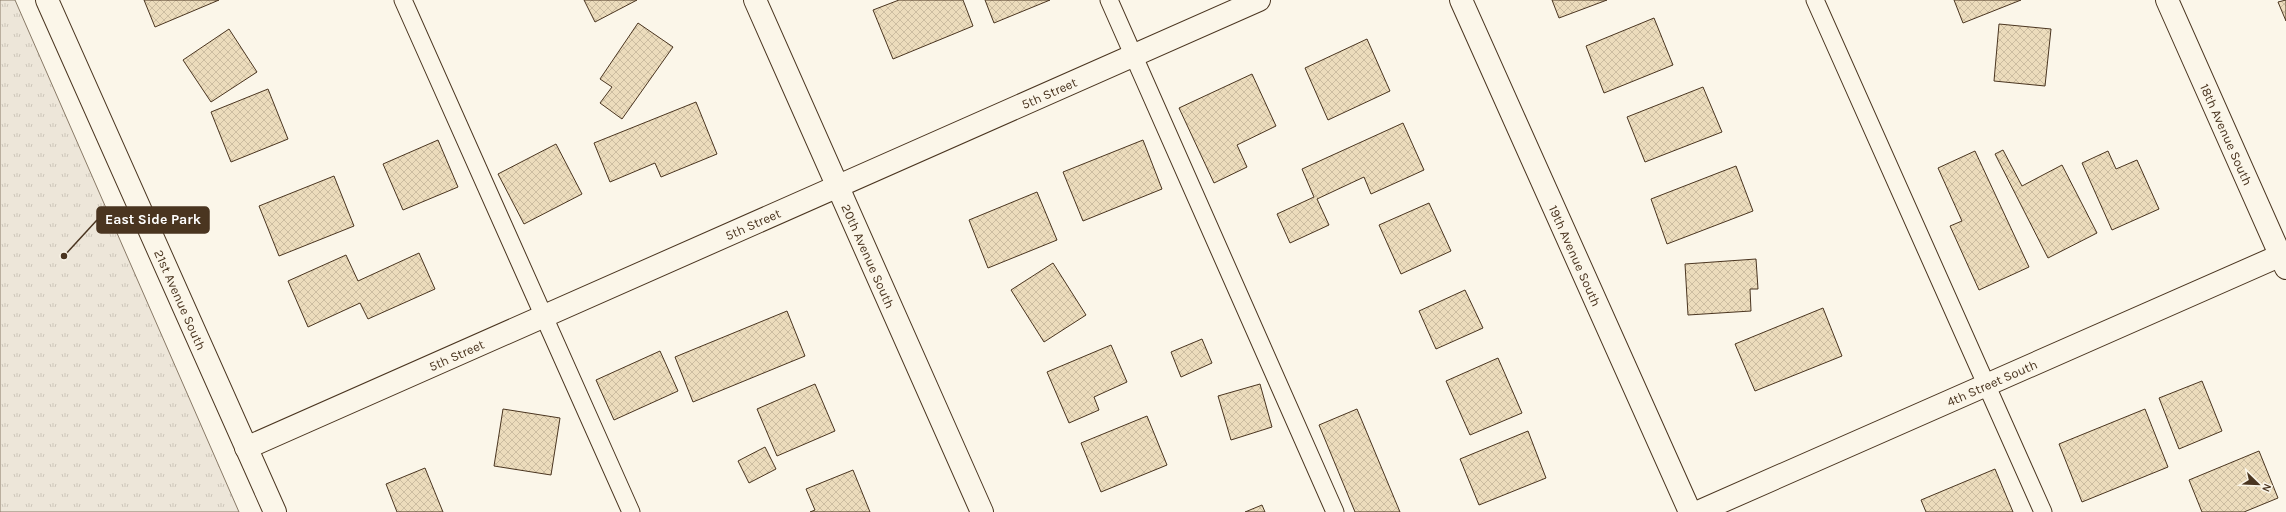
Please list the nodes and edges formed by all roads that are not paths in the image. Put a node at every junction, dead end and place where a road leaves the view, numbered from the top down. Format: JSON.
{"nodes":[{"id":1,"x":47,"y":0,"type":"edge"},
{"id":2,"x":403,"y":0,"type":"edge"},
{"id":3,"x":755,"y":0,"type":"edge"},
{"id":4,"x":1110,"y":0,"type":"edge"},
{"id":5,"x":1260,"y":0,"type":"edge"},
{"id":6,"x":1461,"y":0,"type":"edge"},
{"id":7,"x":1815,"y":0,"type":"edge"},
{"id":8,"x":2167,"y":0,"type":"edge"},
{"id":9,"x":1134,"y":55,"type":"junction"},
{"id":10,"x":837,"y":186,"type":"junction"},
{"id":11,"x":2284,"y":259,"type":"edge"},
{"id":12,"x":543,"y":317,"type":"junction"},
{"id":13,"x":1987,"y":385,"type":"junction"},
{"id":14,"x":246,"y":448,"type":"junction"},
{"id":15,"x":275,"y":512,"type":"edge"},
{"id":16,"x":631,"y":512,"type":"edge"},
{"id":17,"x":982,"y":512,"type":"edge"},
{"id":18,"x":1335,"y":512,"type":"edge"},
{"id":19,"x":1690,"y":512,"type":"edge"},
{"id":20,"x":1698,"y":512,"type":"edge"},
{"id":21,"x":2043,"y":512,"type":"edge"}],
"edges":[{"from":1,"to":14,"type":"street","name":"21st Avenue South"},
{"from":2,"to":12,"type":"lane"},
{"from":3,"to":10,"type":"street","name":"20th Avenue South"},
{"from":4,"to":9,"type":"lane"},
{"from":5,"to":9,"type":"street","name":"5th Street"},
{"from":6,"to":19,"type":"street","name":"19th Avenue South"},
{"from":7,"to":13,"type":"lane"},
{"from":8,"to":11,"type":"street","name":"18th Avenue South"},
{"from":9,"to":10,"type":"street","name":"5th Street"},
{"from":9,"to":18,"type":"lane"},
{"from":10,"to":12,"type":"street","name":"5th Street"},
{"from":10,"to":17,"type":"street","name":"20th Avenue South"},
{"from":11,"to":13,"type":"street","name":"4th Street South"},
{"from":12,"to":14,"type":"street","name":"5th Street"},
{"from":12,"to":16,"type":"lane"},
{"from":13,"to":20,"type":"street","name":"4th Street South"},
{"from":13,"to":21,"type":"lane"},
{"from":14,"to":15,"type":"street","name":"21st Avenue South"}]}
